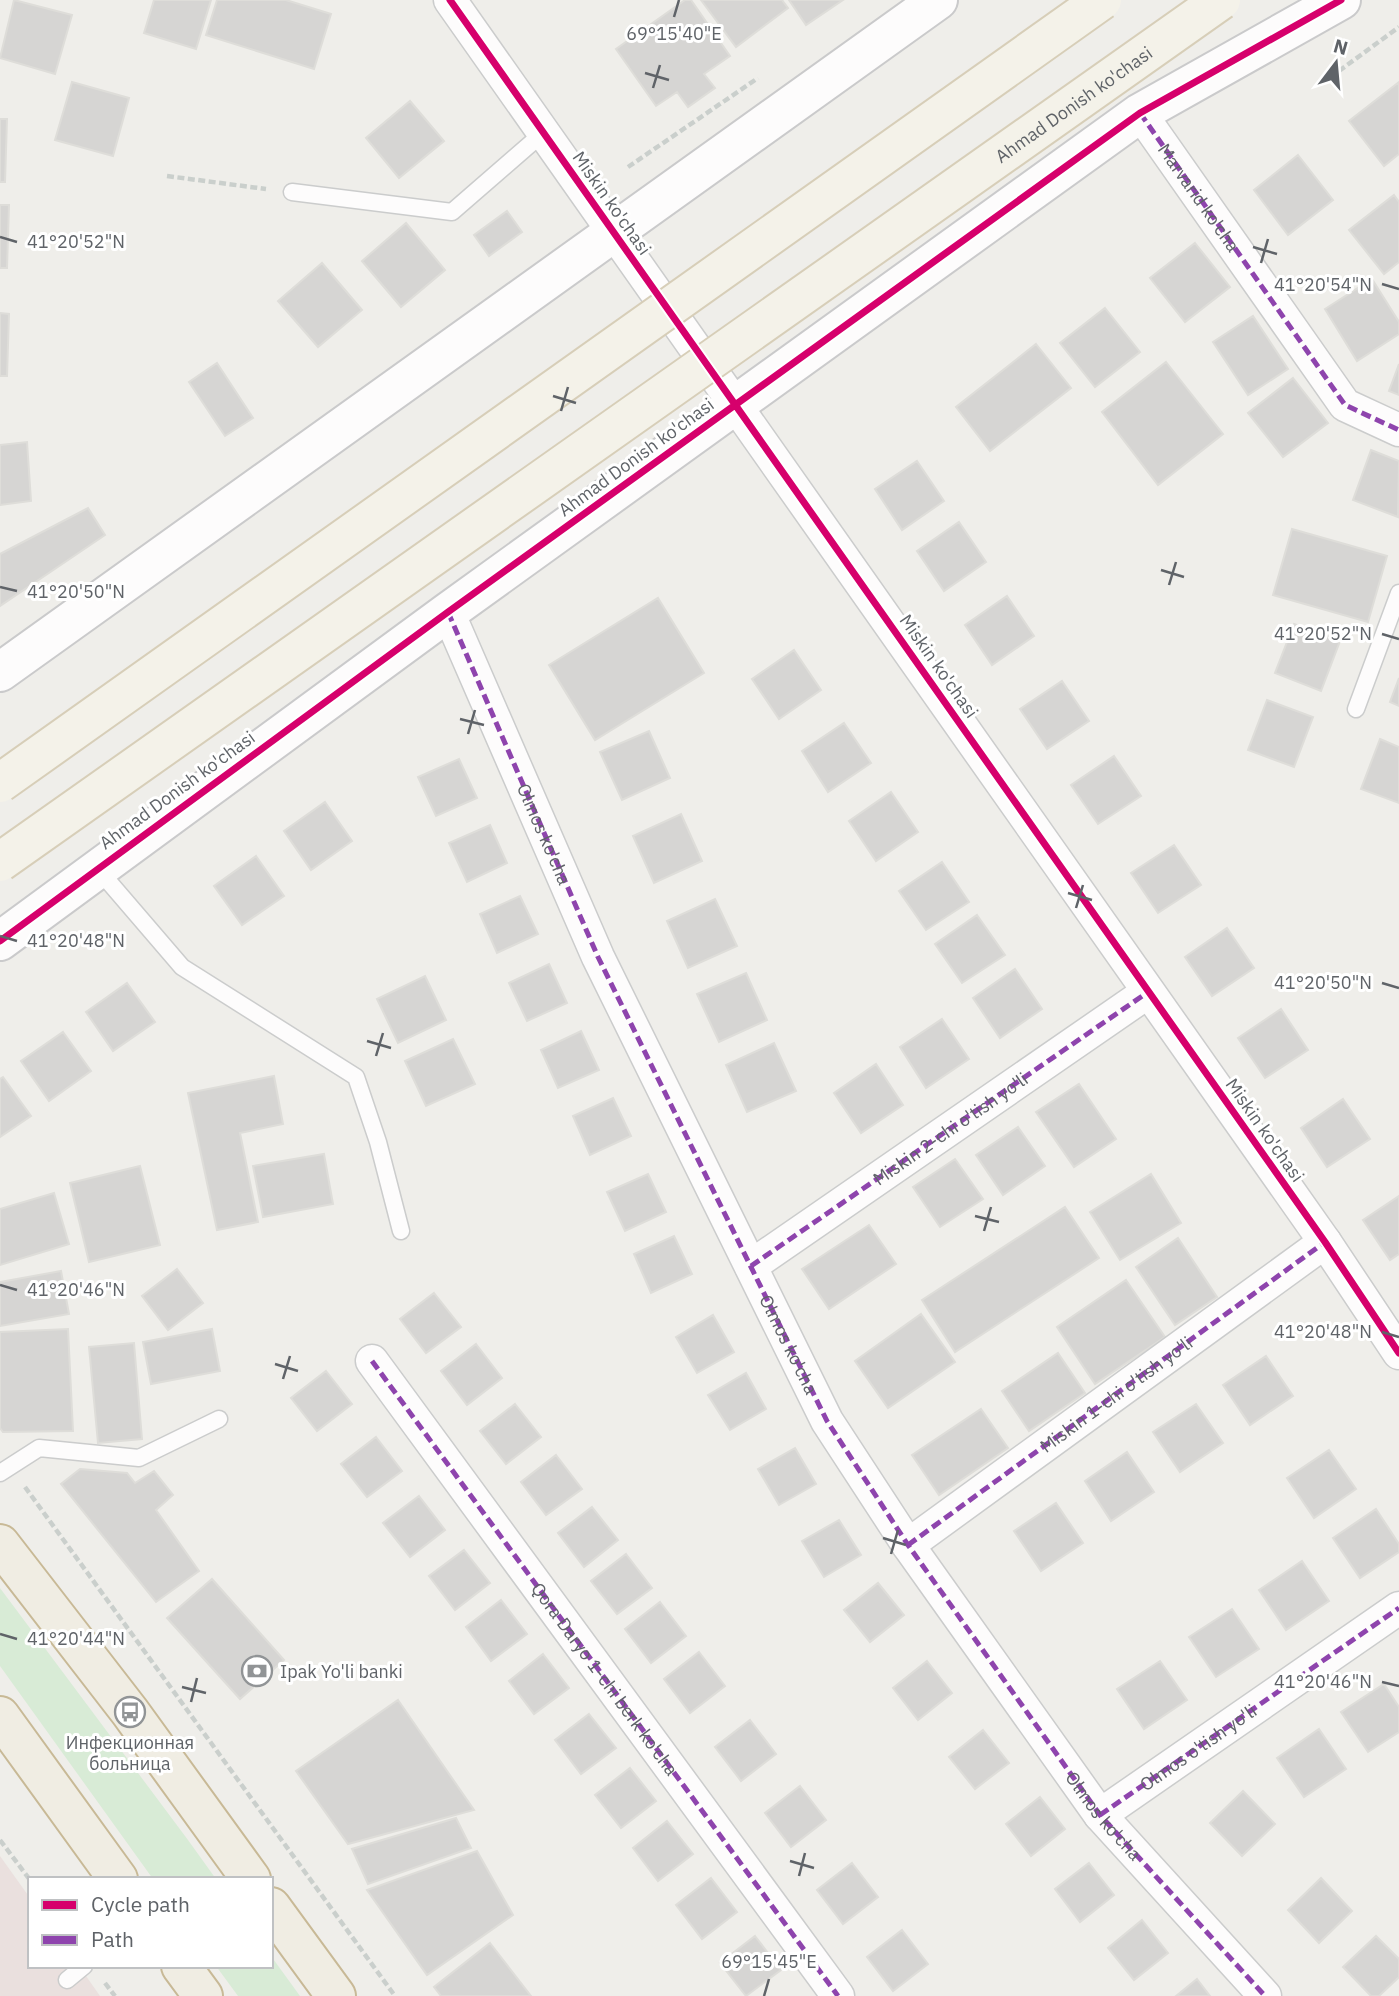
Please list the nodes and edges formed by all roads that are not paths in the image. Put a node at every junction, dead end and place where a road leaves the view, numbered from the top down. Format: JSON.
{"nodes":[{"id":1,"x":450,"y":0,"type":"edge"},
{"id":2,"x":937,"y":0,"type":"edge"},
{"id":3,"x":1102,"y":0,"type":"edge"},
{"id":4,"x":1221,"y":0,"type":"edge"},
{"id":5,"x":1341,"y":0,"type":"edge"},
{"id":6,"x":1140,"y":113,"type":"junction"},
{"id":7,"x":543,"y":133,"type":"junction"},
{"id":8,"x":292,"y":192,"type":"road end"},
{"id":9,"x":614,"y":234,"type":"junction"},
{"id":10,"x":736,"y":404,"type":"junction"},
{"id":11,"x":1399,"y":430,"type":"edge"},
{"id":12,"x":1399,"y":593,"type":"edge"},
{"id":13,"x":448,"y":612,"type":"junction"},
{"id":14,"x":0,"y":672,"type":"edge"},
{"id":15,"x":1356,"y":709,"type":"dead end"},
{"id":16,"x":0,"y":783,"type":"edge"},
{"id":17,"x":0,"y":862,"type":"edge"},
{"id":18,"x":97,"y":868,"type":"junction"},
{"id":19,"x":0,"y":941,"type":"edge"},
{"id":20,"x":1148,"y":992,"type":"junction"},
{"id":21,"x":401,"y":1231,"type":"dead end"},
{"id":22,"x":1325,"y":1242,"type":"junction"},
{"id":23,"x":751,"y":1266,"type":"junction"},
{"id":24,"x":1399,"y":1353,"type":"edge"},
{"id":25,"x":372,"y":1361,"type":"dead end"},
{"id":26,"x":219,"y":1419,"type":"dead end"},
{"id":27,"x":5,"y":1470,"type":"edge"},
{"id":28,"x":0,"y":1544,"type":"edge"},
{"id":29,"x":908,"y":1545,"type":"junction"},
{"id":30,"x":1399,"y":1608,"type":"edge"},
{"id":31,"x":0,"y":1716,"type":"edge"},
{"id":32,"x":1100,"y":1815,"type":"junction"},
{"id":33,"x":117,"y":1877,"type":"edge"},
{"id":34,"x":250,"y":1877,"type":"edge"},
{"id":35,"x":273,"y":1910,"type":"edge"},
{"id":36,"x":82,"y":1968,"type":"edge"},
{"id":37,"x":182,"y":1968,"type":"edge"},
{"id":38,"x":67,"y":1980,"type":"dead end"},
{"id":39,"x":203,"y":1996,"type":"edge"},
{"id":40,"x":336,"y":1996,"type":"edge"},
{"id":41,"x":838,"y":1996,"type":"edge"},
{"id":42,"x":1265,"y":1996,"type":"edge"}],
"edges":[{"from":1,"to":7,"type":"street","name":"Miskin ko'chasi"},
{"from":2,"to":9,"type":"street"},
{"from":3,"to":16,"type":"main road","bridge":true},
{"from":4,"to":17,"type":"main road","name":"Ahmad Donish ko'chasi","bridge":true},
{"from":5,"to":6,"type":"street","name":"Ahmad Donish ko'chasi"},
{"from":6,"to":10,"type":"street","name":"Ahmad Donish ko'chasi"},
{"from":6,"to":11,"type":"street","name":"Marvarid ko'cha"},
{"from":7,"to":8,"type":"lane"},
{"from":7,"to":9,"type":"street","name":"Miskin ko'chasi"},
{"from":9,"to":10,"type":"street","name":"Miskin ko'chasi"},
{"from":9,"to":14,"type":"street"},
{"from":10,"to":13,"type":"street","name":"Ahmad Donish ko'chasi"},
{"from":10,"to":20,"type":"street","name":"Miskin ko'chasi"},
{"from":12,"to":15,"type":"lane"},
{"from":13,"to":18,"type":"street","name":"Ahmad Donish ko'chasi"},
{"from":13,"to":23,"type":"street","name":"Olmos ko'cha"},
{"from":18,"to":19,"type":"street","name":"Ahmad Donish ko'chasi"},
{"from":18,"to":21,"type":"lane"},
{"from":20,"to":22,"type":"street","name":"Miskin ko'chasi"},
{"from":20,"to":23,"type":"street","name":"Miskin 2-chi o'tish yo'li"},
{"from":22,"to":24,"type":"street","name":"Miskin ko'chasi"},
{"from":22,"to":29,"type":"street","name":"Miskin 1-chi o'tish yo'li"},
{"from":23,"to":29,"type":"street","name":"Olmos ko'cha"},
{"from":25,"to":41,"type":"street","name":"Qora Daryo 1-chi berk ko'cha"},
{"from":26,"to":27,"type":"lane"},
{"from":28,"to":34,"type":"highway"},
{"from":29,"to":32,"type":"street","name":"Olmos ko'cha"},
{"from":30,"to":32,"type":"street","name":"Olmos o'tish yo'li"},
{"from":31,"to":33,"type":"highway"},
{"from":32,"to":42,"type":"street","name":"Olmos ko'cha"},
{"from":35,"to":40,"type":"highway"},
{"from":36,"to":38,"type":"lane"},
{"from":37,"to":39,"type":"highway"}]}
